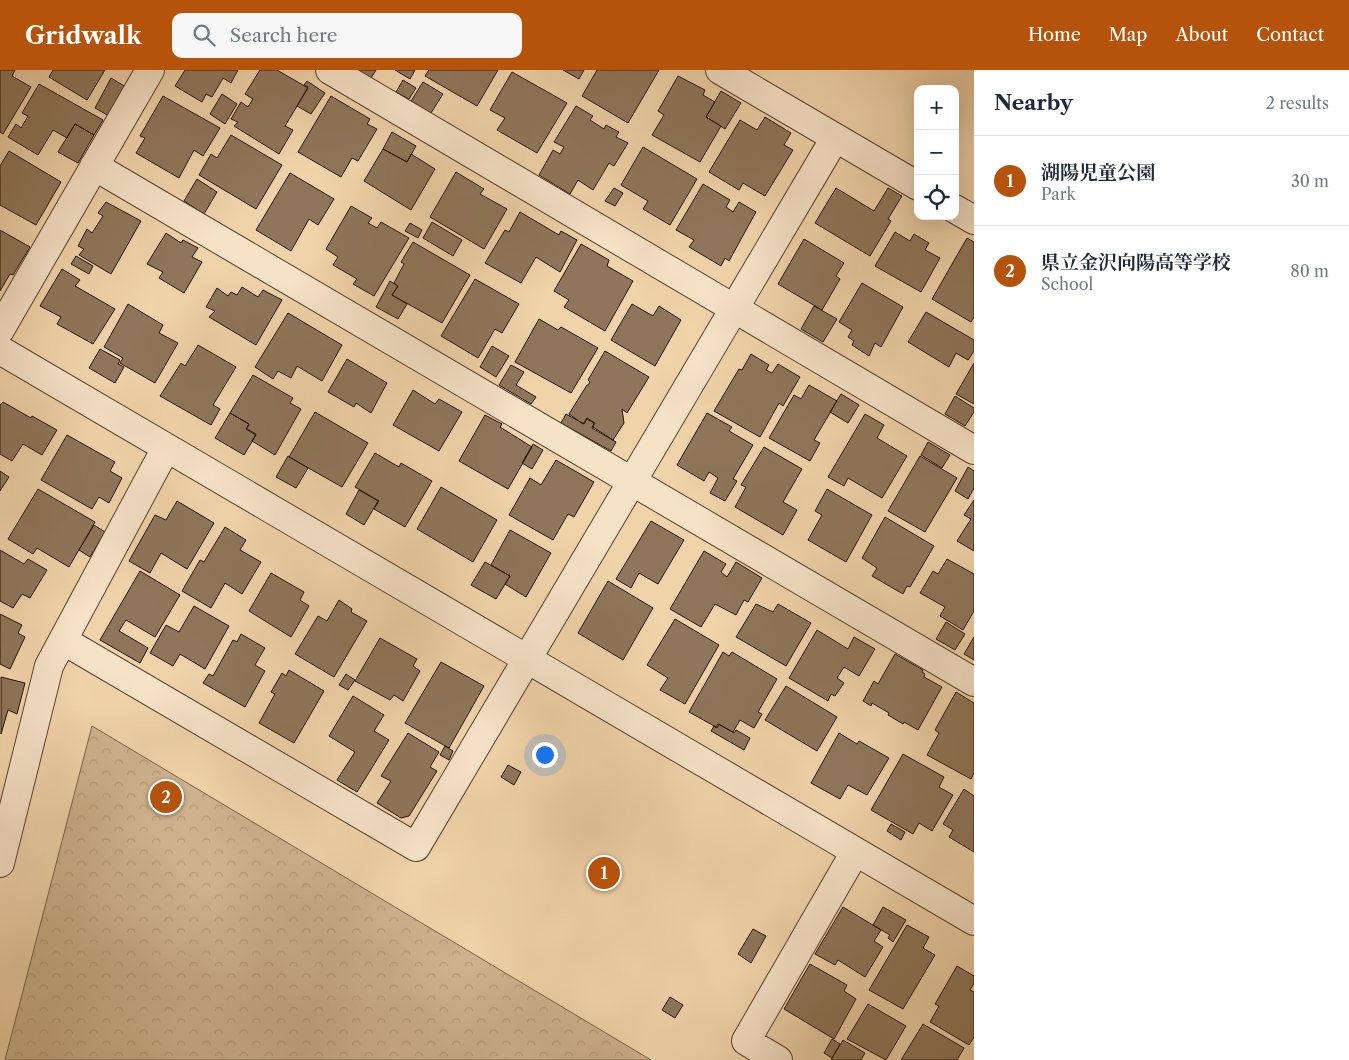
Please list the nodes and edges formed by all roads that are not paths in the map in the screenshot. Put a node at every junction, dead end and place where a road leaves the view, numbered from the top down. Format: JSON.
{"nodes":[{"id":1,"x":150,"y":70,"type":"edge"},
{"id":2,"x":330,"y":70,"type":"edge"},
{"id":3,"x":720,"y":70,"type":"edge"},
{"id":4,"x":835,"y":138,"type":"junction"},
{"id":5,"x":94,"y":166,"type":"junction"},
{"id":6,"x":914,"y":184,"type":"edge"},
{"id":7,"x":959,"y":211,"type":"edge"},
{"id":8,"x":974,"y":220,"type":"edge"},
{"id":9,"x":735,"y":309,"type":"junction"},
{"id":10,"x":0,"y":330,"type":"edge"},
{"id":11,"x":0,"y":350,"type":"edge"},
{"id":12,"x":166,"y":448,"type":"junction"},
{"id":13,"x":974,"y":450,"type":"edge"},
{"id":14,"x":632,"y":482,"type":"junction"},
{"id":15,"x":64,"y":641,"type":"junction"},
{"id":16,"x":527,"y":660,"type":"junction"},
{"id":17,"x":974,"y":682,"type":"edge"},
{"id":18,"x":856,"y":852,"type":"junction"},
{"id":19,"x":0,"y":862,"type":"edge"},
{"id":20,"x":974,"y":921,"type":"edge"},
{"id":21,"x":778,"y":1060,"type":"edge"}],
"edges":[{"from":1,"to":5,"type":"street"},
{"from":2,"to":9,"type":"street"},
{"from":3,"to":4,"type":"street"},
{"from":4,"to":6,"type":"street"},
{"from":4,"to":9,"type":"street"},
{"from":5,"to":10,"type":"street"},
{"from":5,"to":14,"type":"street"},
{"from":7,"to":8,"type":"street"},
{"from":9,"to":13,"type":"street"},
{"from":9,"to":14,"type":"street"},
{"from":11,"to":12,"type":"street"},
{"from":12,"to":15,"type":"street"},
{"from":12,"to":16,"type":"street"},
{"from":14,"to":16,"type":"street"},
{"from":14,"to":17,"type":"street"},
{"from":15,"to":16,"type":"street"},
{"from":15,"to":19,"type":"street"},
{"from":16,"to":18,"type":"street"},
{"from":18,"to":20,"type":"street"},
{"from":18,"to":21,"type":"street"}]}
